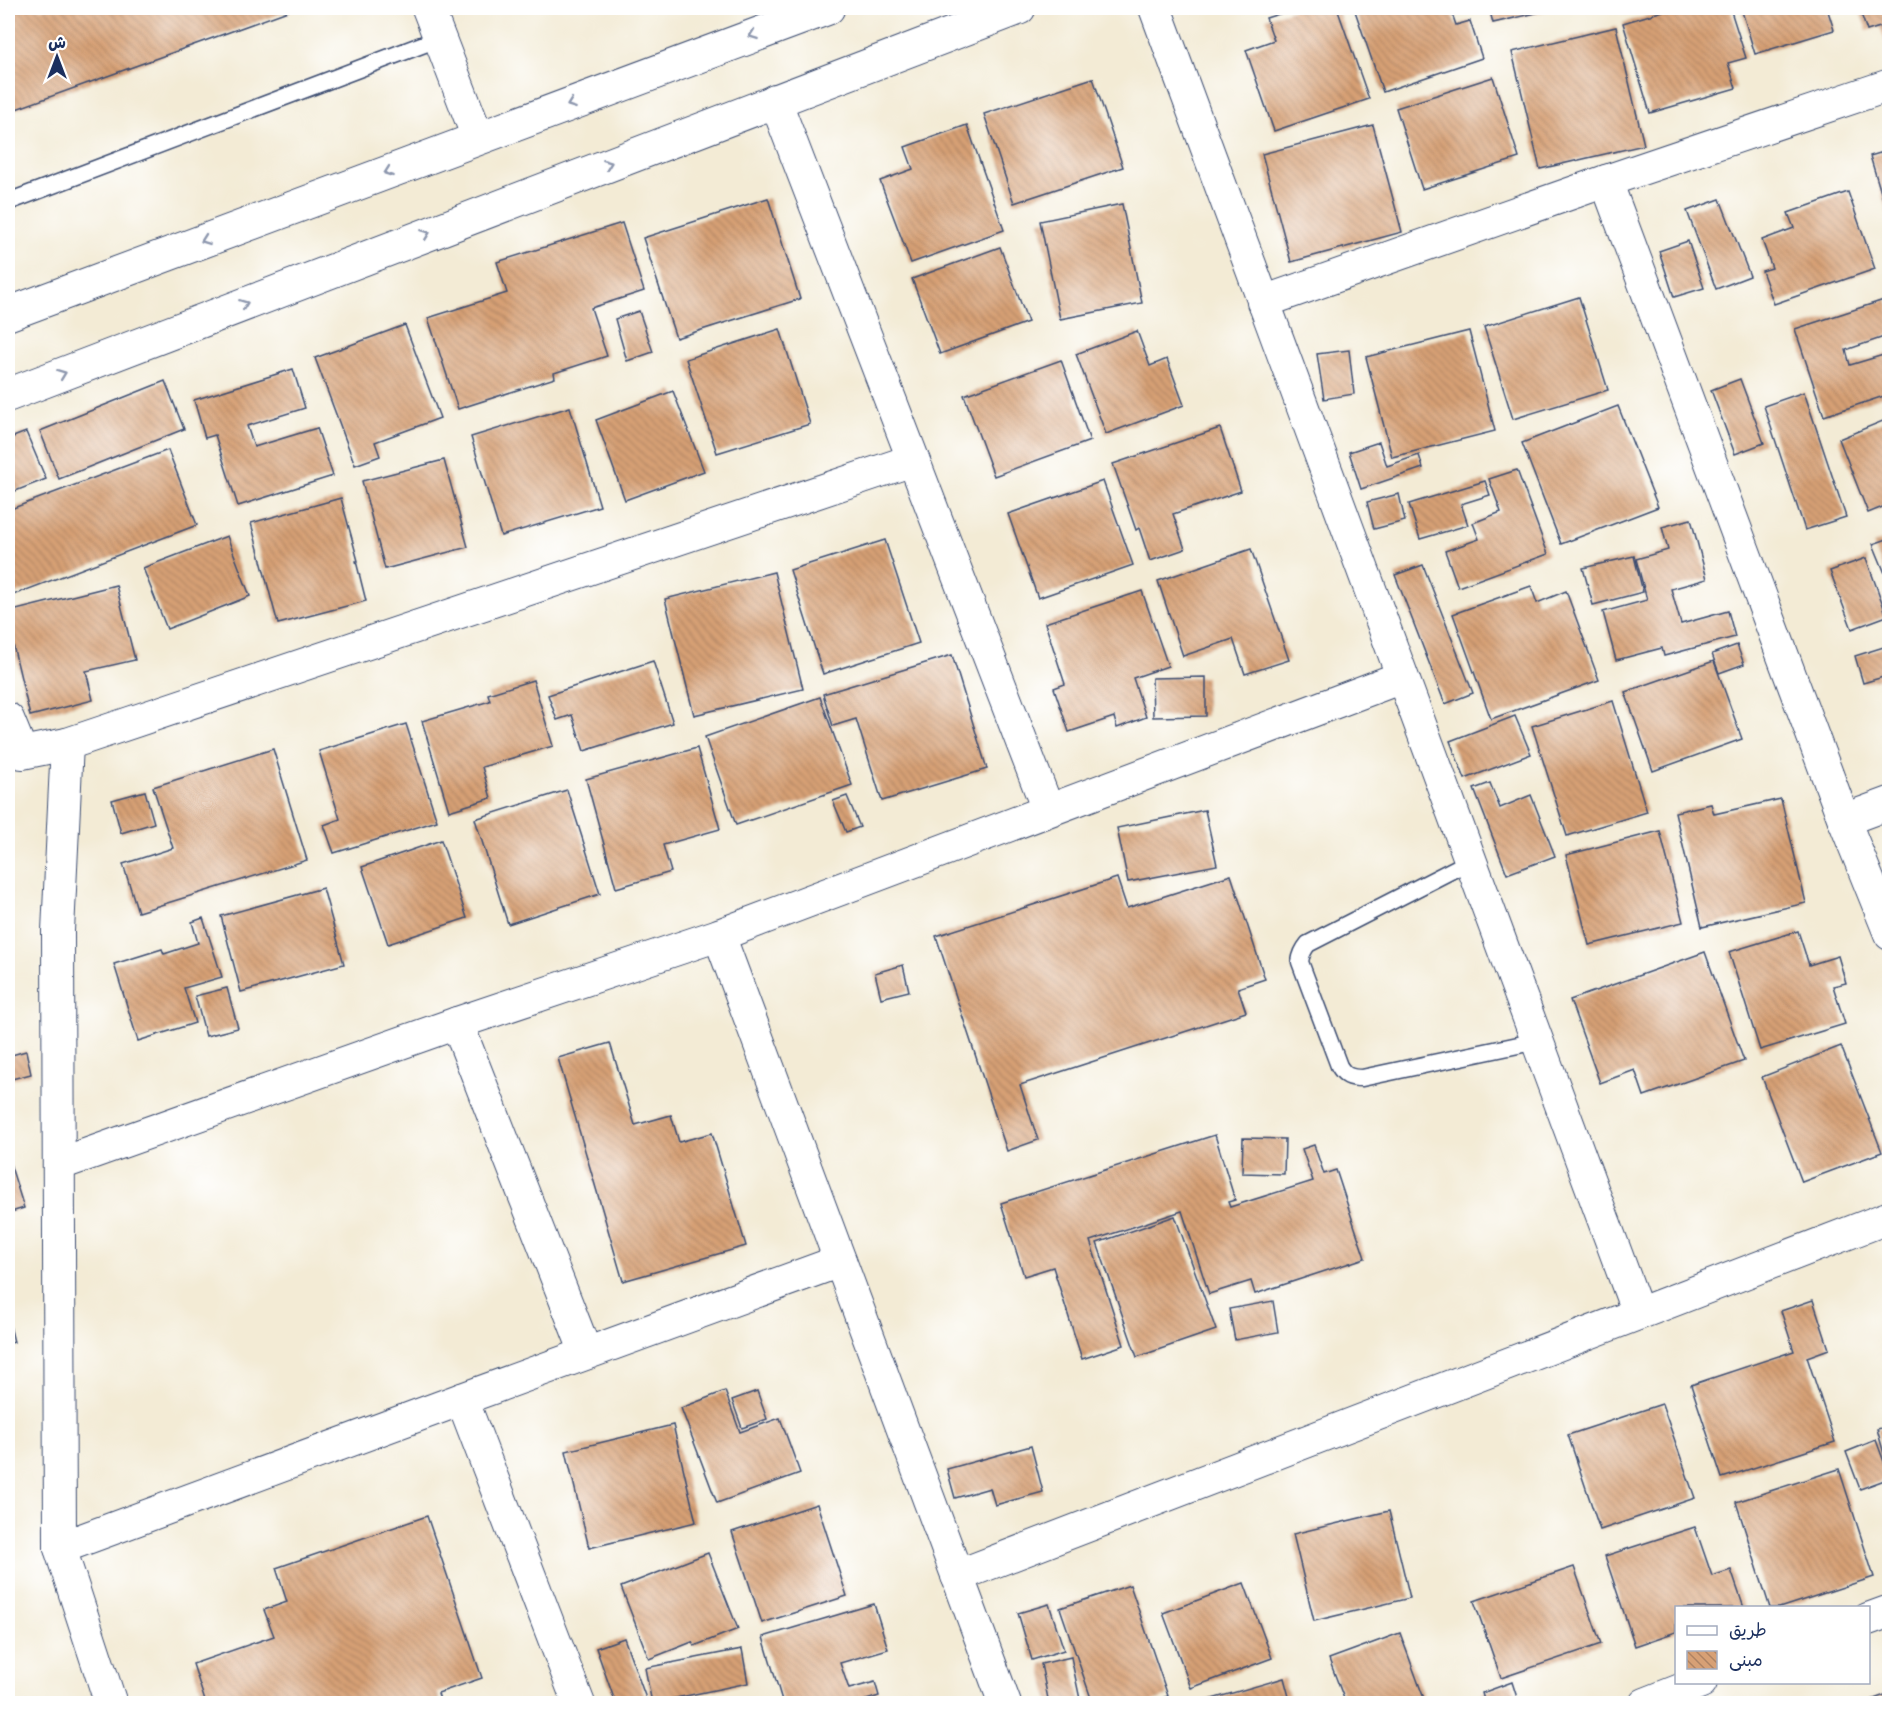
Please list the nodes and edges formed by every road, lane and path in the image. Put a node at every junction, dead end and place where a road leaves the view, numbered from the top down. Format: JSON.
{"nodes":[{"id":1,"x":428,"y":8,"type":"edge"},
{"id":2,"x":828,"y":8,"type":"edge"},
{"id":3,"x":1019,"y":8,"type":"edge"},
{"id":4,"x":1155,"y":8,"type":"edge"},
{"id":5,"x":440,"y":38,"type":"junction"},
{"id":6,"x":1890,"y":85,"type":"edge"},
{"id":7,"x":776,"y":100,"type":"junction"},
{"id":8,"x":478,"y":138,"type":"junction"},
{"id":9,"x":1606,"y":181,"type":"junction"},
{"id":10,"x":8,"y":202,"type":"edge"},
{"id":11,"x":1263,"y":302,"type":"junction"},
{"id":12,"x":8,"y":314,"type":"edge"},
{"id":13,"x":8,"y":395,"type":"edge"},
{"id":14,"x":914,"y":460,"type":"junction"},
{"id":15,"x":1402,"y":676,"type":"junction"},
{"id":16,"x":8,"y":719,"type":"edge"},
{"id":17,"x":67,"y":744,"type":"junction"},
{"id":18,"x":1890,"y":803,"type":"edge"},
{"id":19,"x":1048,"y":810,"type":"junction"},
{"id":20,"x":1844,"y":820,"type":"junction"},
{"id":21,"x":1470,"y":861,"type":"junction"},
{"id":22,"x":1890,"y":934,"type":"edge"},
{"id":23,"x":719,"y":935,"type":"junction"},
{"id":24,"x":456,"y":1023,"type":"junction"},
{"id":25,"x":1537,"y":1041,"type":"junction"},
{"id":26,"x":60,"y":1164,"type":"junction"},
{"id":27,"x":1890,"y":1217,"type":"edge"},
{"id":28,"x":840,"y":1261,"type":"junction"},
{"id":29,"x":1638,"y":1313,"type":"junction"},
{"id":30,"x":586,"y":1353,"type":"junction"},
{"id":31,"x":462,"y":1399,"type":"junction"},
{"id":32,"x":60,"y":1548,"type":"junction"},
{"id":33,"x":957,"y":1576,"type":"junction"},
{"id":34,"x":1890,"y":1611,"type":"edge"},
{"id":35,"x":1870,"y":1619,"type":"edge"},
{"id":36,"x":1698,"y":1684,"type":"edge"},
{"id":37,"x":111,"y":1704,"type":"edge"},
{"id":38,"x":579,"y":1704,"type":"edge"},
{"id":39,"x":1005,"y":1704,"type":"edge"},
{"id":40,"x":1645,"y":1704,"type":"edge"}],
"edges":[{"from":1,"to":5,"type":"street"},
{"from":2,"to":8,"type":"main road","one_way":true},
{"from":3,"to":7,"type":"main road"},
{"from":4,"to":11,"type":"street"},
{"from":5,"to":8,"type":"street"},
{"from":5,"to":10,"type":"lane"},
{"from":6,"to":9,"type":"street"},
{"from":13,"to":7,"type":"main road","one_way":true},
{"from":7,"to":14,"type":"street"},
{"from":8,"to":12,"type":"main road","one_way":true},
{"from":9,"to":11,"type":"street"},
{"from":9,"to":20,"type":"street"},
{"from":11,"to":15,"type":"street"},
{"from":14,"to":17,"type":"street"},
{"from":14,"to":19,"type":"street"},
{"from":15,"to":19,"type":"street"},
{"from":15,"to":21,"type":"street"},
{"from":16,"to":17,"type":"street"},
{"from":17,"to":26,"type":"street"},
{"from":18,"to":20,"type":"street"},
{"from":19,"to":23,"type":"street"},
{"from":20,"to":22,"type":"street"},
{"from":21,"to":25,"type":"street"},
{"from":21,"to":25,"type":"lane"},
{"from":23,"to":24,"type":"street"},
{"from":23,"to":28,"type":"street"},
{"from":24,"to":26,"type":"street"},
{"from":24,"to":30,"type":"street"},
{"from":25,"to":29,"type":"street"},
{"from":26,"to":32,"type":"street"},
{"from":27,"to":29,"type":"street"},
{"from":28,"to":30,"type":"street"},
{"from":28,"to":33,"type":"street"},
{"from":29,"to":33,"type":"street"},
{"from":30,"to":31,"type":"street"},
{"from":31,"to":32,"type":"street"},
{"from":31,"to":38,"type":"street"},
{"from":32,"to":37,"type":"street"},
{"from":33,"to":39,"type":"street"},
{"from":34,"to":35,"type":"street"},
{"from":36,"to":40,"type":"street"}]}
